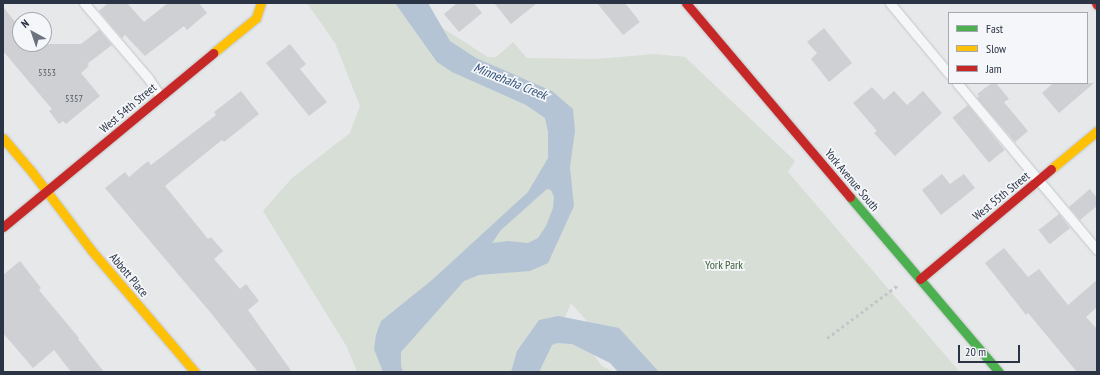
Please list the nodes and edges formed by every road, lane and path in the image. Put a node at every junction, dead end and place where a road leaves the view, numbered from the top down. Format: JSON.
{"nodes":[{"id":1,"x":84,"y":3,"type":"edge"},
{"id":2,"x":261,"y":3,"type":"edge"},
{"id":3,"x":686,"y":3,"type":"edge"},
{"id":4,"x":890,"y":3,"type":"edge"},
{"id":5,"x":948,"y":73,"type":"edge"},
{"id":6,"x":958,"y":84,"type":"edge"},
{"id":7,"x":160,"y":97,"type":"junction"},
{"id":8,"x":1097,"y":131,"type":"edge"},
{"id":9,"x":3,"y":138,"type":"edge"},
{"id":10,"x":1039,"y":182,"type":"junction"},
{"id":11,"x":46,"y":192,"type":"junction"},
{"id":12,"x":3,"y":227,"type":"edge"},
{"id":13,"x":1097,"y":250,"type":"edge"},
{"id":14,"x":920,"y":279,"type":"junction"},
{"id":15,"x":827,"y":338,"type":"dead end"},
{"id":16,"x":195,"y":372,"type":"edge"},
{"id":17,"x":999,"y":372,"type":"edge"}],
"edges":[{"from":1,"to":7,"type":"lane"},
{"from":2,"to":7,"type":"street","name":"West 54th Street"},
{"from":3,"to":14,"type":"street","name":"York Avenue South"},
{"from":4,"to":5,"type":"lane"},
{"from":6,"to":10,"type":"lane"},
{"from":7,"to":11,"type":"street","name":"West 54th Street"},
{"from":8,"to":10,"type":"street","name":"West 55th Street"},
{"from":9,"to":11,"type":"street","name":"Abbott Place"},
{"from":10,"to":13,"type":"lane"},
{"from":10,"to":14,"type":"street","name":"West 55th Street"},
{"from":11,"to":12,"type":"street","name":"West 54th Street"},
{"from":11,"to":16,"type":"street","name":"Abbott Place"},
{"from":14,"to":15,"type":"path"},
{"from":14,"to":17,"type":"street","name":"York Avenue South"}]}
